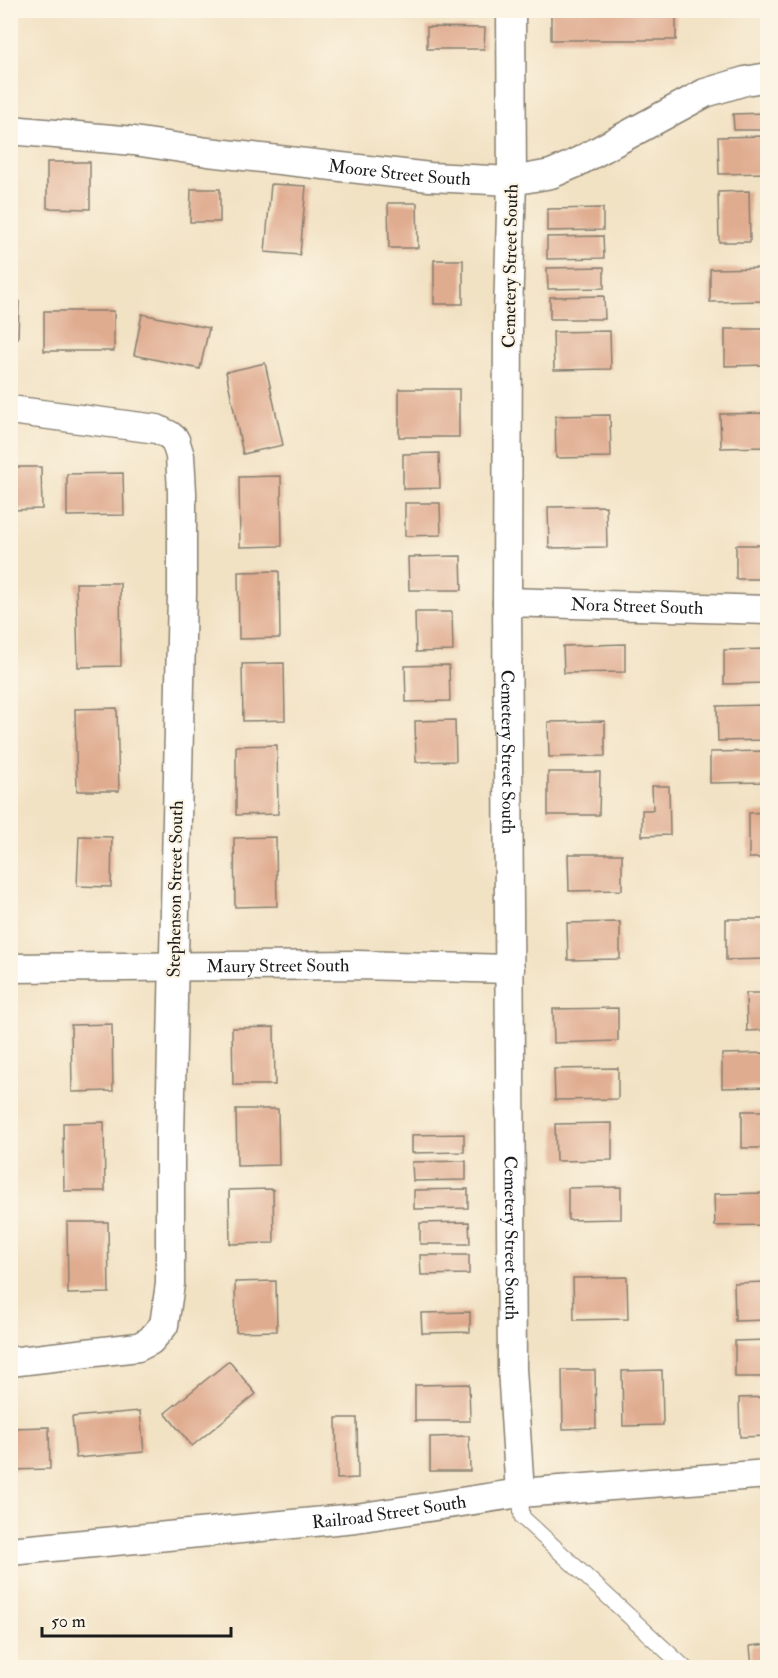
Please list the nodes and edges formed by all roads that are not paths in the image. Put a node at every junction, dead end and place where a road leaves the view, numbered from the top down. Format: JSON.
{"nodes":[{"id":1,"x":511,"y":10,"type":"edge"},
{"id":2,"x":768,"y":77,"type":"edge"},
{"id":3,"x":10,"y":130,"type":"edge"},
{"id":4,"x":512,"y":181,"type":"junction"},
{"id":5,"x":10,"y":410,"type":"edge"},
{"id":6,"x":507,"y":602,"type":"junction"},
{"id":7,"x":768,"y":610,"type":"edge"},
{"id":8,"x":173,"y":967,"type":"junction"},
{"id":9,"x":10,"y":968,"type":"edge"},
{"id":10,"x":510,"y":969,"type":"junction"},
{"id":11,"x":10,"y":1362,"type":"edge"},
{"id":12,"x":768,"y":1474,"type":"edge"},
{"id":13,"x":520,"y":1493,"type":"junction"},
{"id":14,"x":10,"y":1551,"type":"edge"},
{"id":15,"x":685,"y":1668,"type":"edge"}],
"edges":[{"from":1,"to":4,"type":"street","name":"Cemetery Street South"},
{"from":2,"to":4,"type":"street","name":"Moore Street South"},
{"from":3,"to":4,"type":"street","name":"Moore Street South"},
{"from":4,"to":6,"type":"street","name":"Cemetery Street South"},
{"from":5,"to":8,"type":"street","name":"Stephenson Street South"},
{"from":6,"to":7,"type":"street","name":"Nora Street South"},
{"from":6,"to":10,"type":"street","name":"Cemetery Street South"},
{"from":8,"to":9,"type":"street","name":"Maury Street South"},
{"from":8,"to":10,"type":"street","name":"Maury Street South"},
{"from":8,"to":11,"type":"street","name":"Stephenson Street South"},
{"from":10,"to":13,"type":"street","name":"Cemetery Street South"},
{"from":12,"to":13,"type":"street","name":"Railroad Street South"},
{"from":13,"to":14,"type":"street","name":"Railroad Street South"},
{"from":13,"to":15,"type":"lane"}]}
